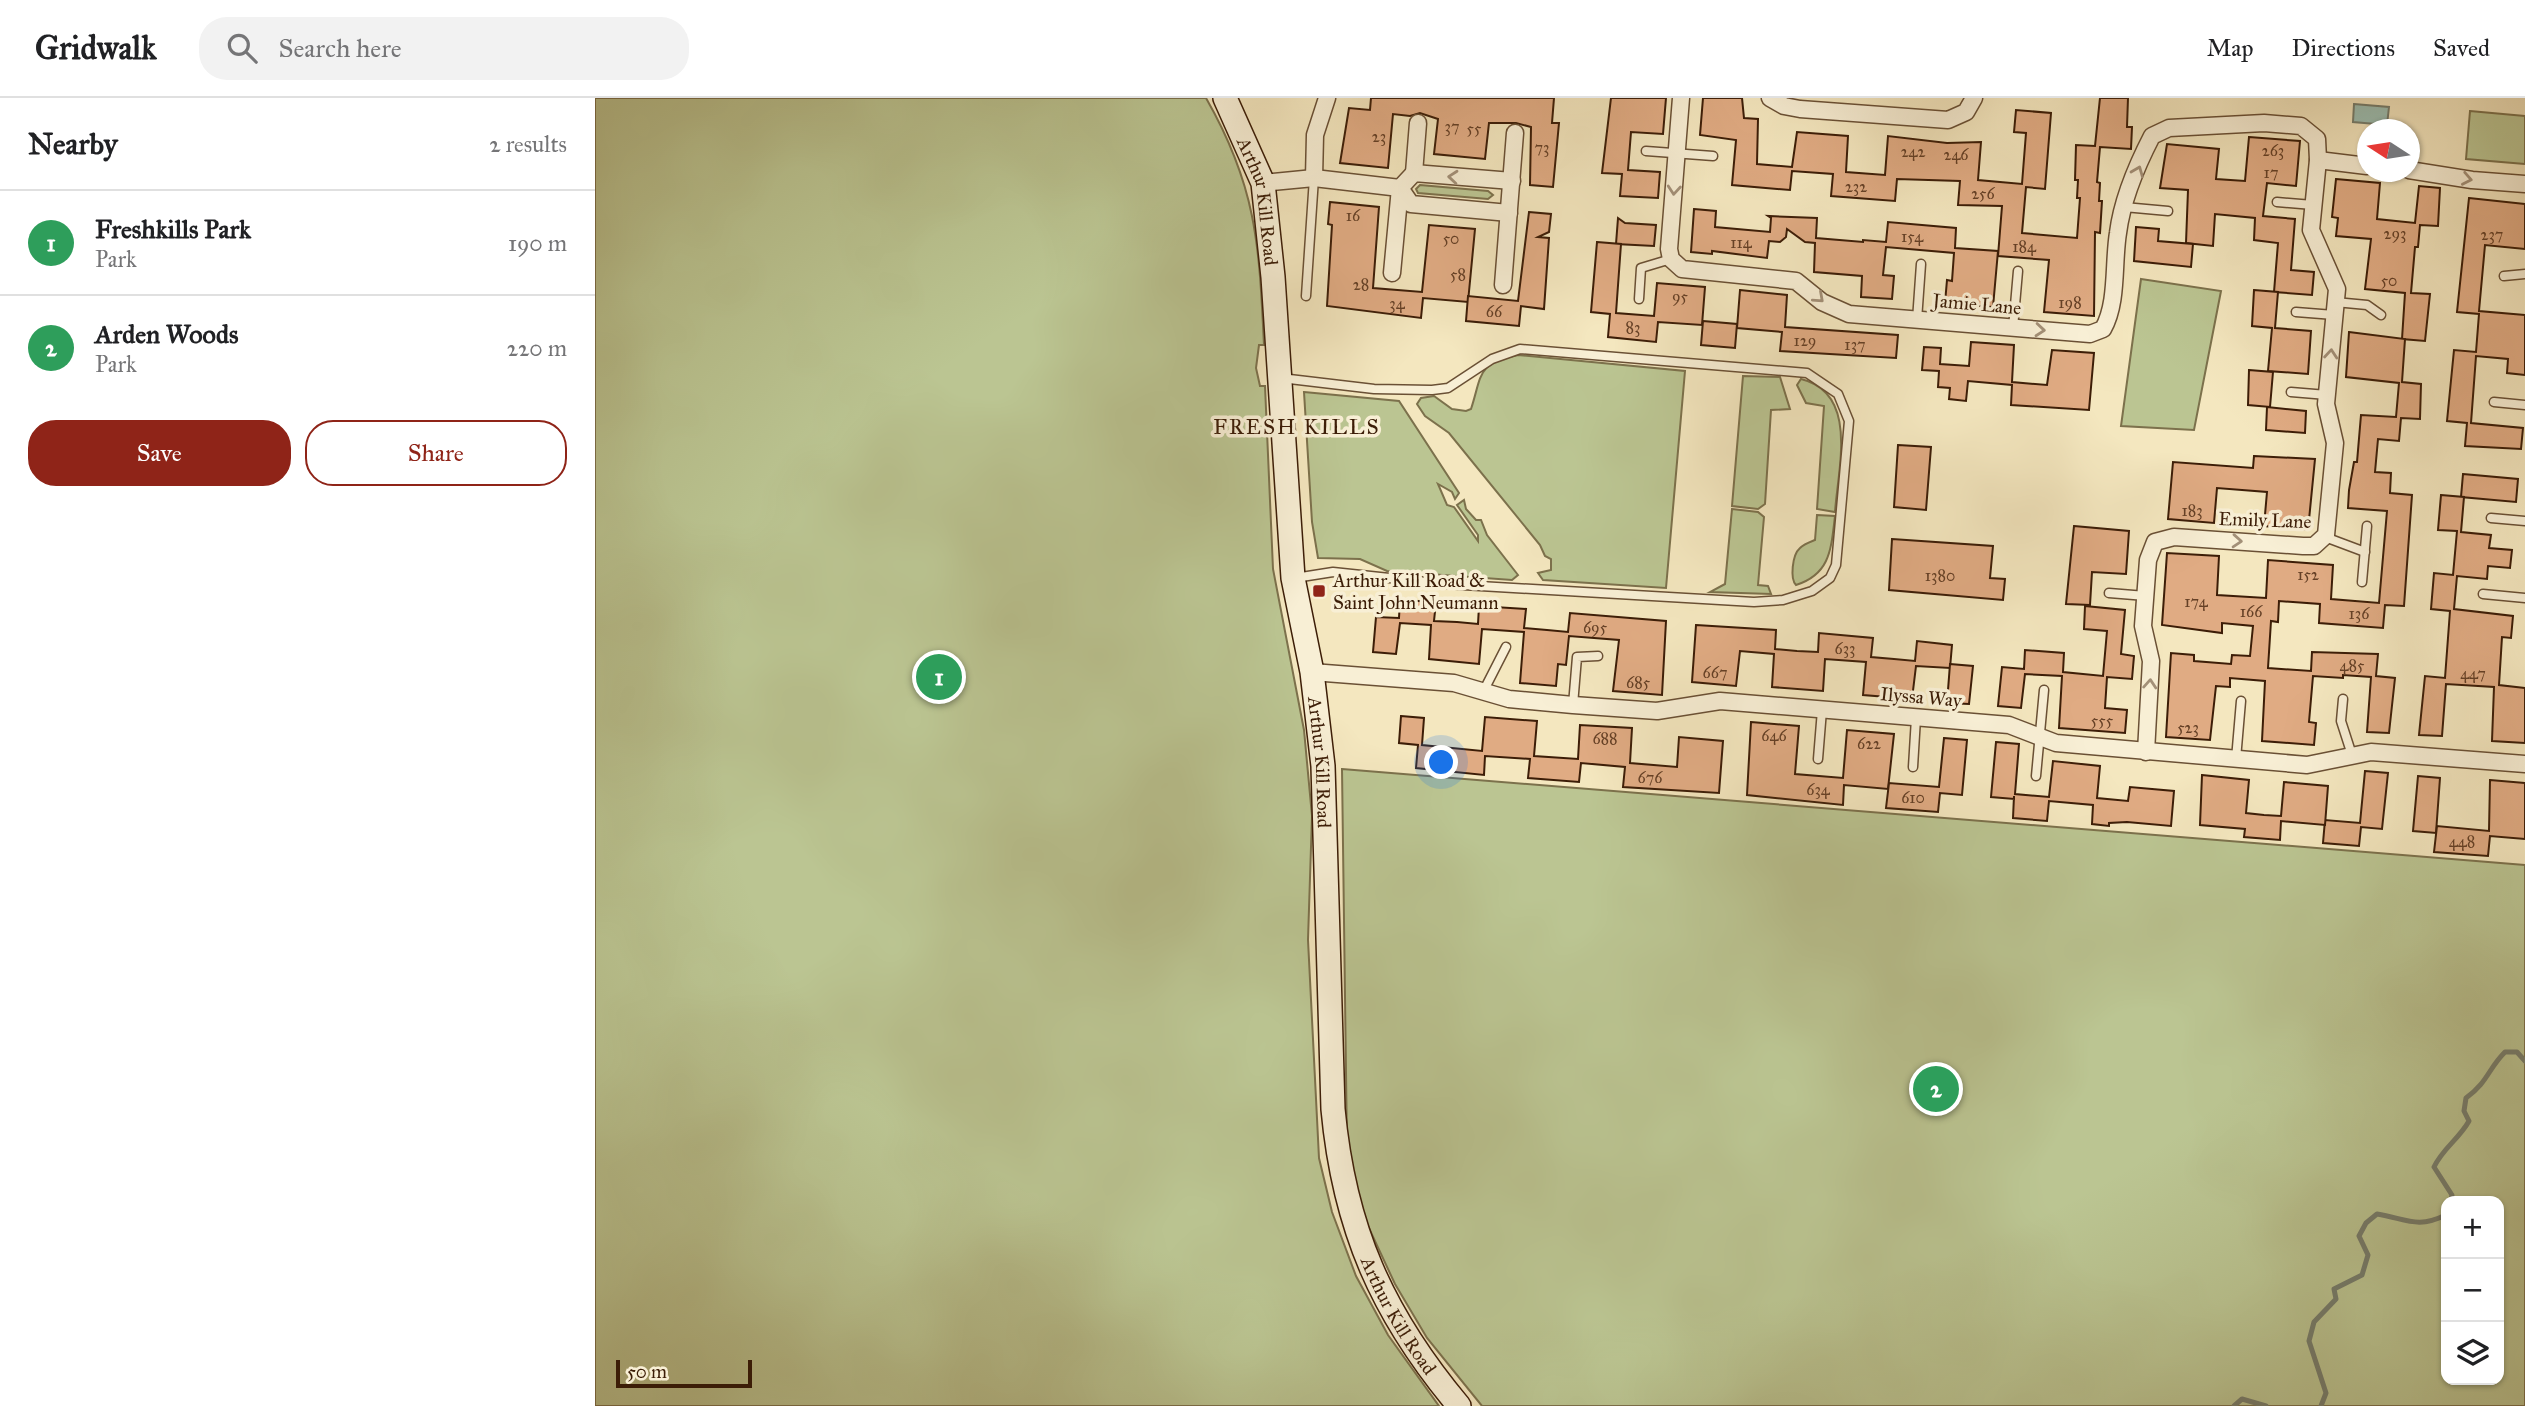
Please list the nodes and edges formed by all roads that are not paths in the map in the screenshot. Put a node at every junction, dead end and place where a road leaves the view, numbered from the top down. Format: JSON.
{"nodes":[{"id":1,"x":1225,"y":98,"type":"edge"},
{"id":2,"x":1327,"y":98,"type":"edge"},
{"id":3,"x":1681,"y":98,"type":"edge"},
{"id":4,"x":1770,"y":98,"type":"edge"},
{"id":5,"x":1973,"y":98,"type":"edge"},
{"id":6,"x":1418,"y":123,"type":"dead end"},
{"id":7,"x":2301,"y":127,"type":"joint"},
{"id":8,"x":1515,"y":133,"type":"dead end"},
{"id":9,"x":1646,"y":151,"type":"dead end"},
{"id":10,"x":1677,"y":154,"type":"junction"},
{"id":11,"x":1713,"y":156,"type":"dead end"},
{"id":12,"x":2318,"y":160,"type":"junction"},
{"id":13,"x":2357,"y":165,"type":"edge"},
{"id":14,"x":2420,"y":172,"type":"edge"},
{"id":15,"x":1414,"y":173,"type":"junction"},
{"id":16,"x":1314,"y":178,"type":"junction"},
{"id":17,"x":1512,"y":181,"type":"junction"},
{"id":18,"x":1262,"y":183,"type":"junction"},
{"id":19,"x":2525,"y":184,"type":"edge"},
{"id":20,"x":1400,"y":188,"type":"junction"},
{"id":21,"x":2277,"y":202,"type":"dead end"},
{"id":22,"x":2313,"y":205,"type":"junction"},
{"id":23,"x":2124,"y":207,"type":"junction"},
{"id":24,"x":2168,"y":211,"type":"dead end"},
{"id":25,"x":1509,"y":213,"type":"junction"},
{"id":26,"x":1671,"y":259,"type":"junction"},
{"id":27,"x":1921,"y":264,"type":"dead end"},
{"id":28,"x":2018,"y":271,"type":"dead end"},
{"id":29,"x":1392,"y":273,"type":"dead end"},
{"id":30,"x":2525,"y":274,"type":"edge"},
{"id":31,"x":2504,"y":276,"type":"dead end"},
{"id":32,"x":1503,"y":285,"type":"dead end"},
{"id":33,"x":1305,"y":296,"type":"dead end"},
{"id":34,"x":1639,"y":299,"type":"dead end"},
{"id":35,"x":2335,"y":309,"type":"junction"},
{"id":36,"x":2296,"y":312,"type":"dead end"},
{"id":37,"x":2381,"y":315,"type":"dead end"},
{"id":38,"x":1917,"y":320,"type":"junction"},
{"id":39,"x":2013,"y":328,"type":"junction"},
{"id":40,"x":1280,"y":378,"type":"junction"},
{"id":41,"x":2291,"y":392,"type":"dead end"},
{"id":42,"x":2327,"y":395,"type":"junction"},
{"id":43,"x":2494,"y":402,"type":"dead end"},
{"id":44,"x":2525,"y":405,"type":"edge"},
{"id":45,"x":2491,"y":518,"type":"dead end"},
{"id":46,"x":2525,"y":521,"type":"edge"},
{"id":47,"x":2367,"y":526,"type":"dead end"},
{"id":48,"x":2325,"y":537,"type":"junction"},
{"id":49,"x":2365,"y":552,"type":"junction"},
{"id":50,"x":1293,"y":578,"type":"junction"},
{"id":51,"x":2362,"y":582,"type":"dead end"},
{"id":52,"x":2109,"y":593,"type":"dead end"},
{"id":53,"x":2483,"y":594,"type":"dead end"},
{"id":54,"x":2145,"y":596,"type":"junction"},
{"id":55,"x":2525,"y":598,"type":"edge"},
{"id":56,"x":1506,"y":647,"type":"dead end"},
{"id":57,"x":1598,"y":656,"type":"dead end"},
{"id":58,"x":1312,"y":672,"type":"junction"},
{"id":59,"x":2044,"y":690,"type":"dead end"},
{"id":60,"x":1483,"y":692,"type":"junction"},
{"id":61,"x":2343,"y":699,"type":"dead end"},
{"id":62,"x":2241,"y":701,"type":"dead end"},
{"id":63,"x":1573,"y":705,"type":"junction"},
{"id":64,"x":1822,"y":710,"type":"junction"},
{"id":65,"x":1916,"y":718,"type":"junction"},
{"id":66,"x":2040,"y":737,"type":"junction"},
{"id":67,"x":2146,"y":752,"type":"junction"},
{"id":68,"x":2352,"y":755,"type":"junction"},
{"id":69,"x":1818,"y":758,"type":"dead end"},
{"id":70,"x":2236,"y":759,"type":"junction"},
{"id":71,"x":2525,"y":764,"type":"edge"},
{"id":72,"x":1913,"y":767,"type":"dead end"},
{"id":73,"x":2036,"y":776,"type":"dead end"},
{"id":74,"x":1459,"y":1406,"type":"edge"}],
"edges":[{"from":1,"to":18,"type":"street","name":"Arthur Kill Road"},
{"from":2,"to":16,"type":"street"},
{"from":3,"to":10,"type":"street"},
{"from":4,"to":5,"type":"street"},
{"from":6,"to":15,"type":"street"},
{"from":7,"to":12,"type":"street","name":"Emily Lane"},
{"from":23,"to":7,"type":"street","name":"Jamie Lane","one_way":true},
{"from":8,"to":17,"type":"street"},
{"from":9,"to":10,"type":"lane"},
{"from":10,"to":11,"type":"lane"},
{"from":10,"to":26,"type":"street","one_way":true},
{"from":12,"to":13,"type":"street"},
{"from":12,"to":22,"type":"street","name":"Emily Lane"},
{"from":14,"to":19,"type":"street","one_way":true},
{"from":17,"to":15,"type":"street","one_way":true},
{"from":15,"to":20,"type":"street"},
{"from":16,"to":18,"type":"street"},
{"from":16,"to":20,"type":"street"},
{"from":16,"to":33,"type":"lane"},
{"from":17,"to":25,"type":"street"},
{"from":18,"to":40,"type":"street","name":"Arthur Kill Road"},
{"from":20,"to":25,"type":"street"},
{"from":20,"to":29,"type":"street"},
{"from":21,"to":22,"type":"lane"},
{"from":22,"to":35,"type":"street","name":"Emily Lane"},
{"from":23,"to":24,"type":"lane"},
{"from":39,"to":23,"type":"street","name":"Jamie Lane","one_way":true},
{"from":25,"to":32,"type":"street"},
{"from":26,"to":34,"type":"lane"},
{"from":26,"to":38,"type":"street","name":"Jamie Lane","one_way":true},
{"from":27,"to":38,"type":"lane"},
{"from":28,"to":39,"type":"lane"},
{"from":30,"to":31,"type":"lane"},
{"from":35,"to":36,"type":"lane"},
{"from":35,"to":37,"type":"lane"},
{"from":42,"to":35,"type":"street","name":"Emily Lane","one_way":true},
{"from":38,"to":39,"type":"street","name":"Jamie Lane"},
{"from":40,"to":50,"type":"street","name":"Arthur Kill Road"},
{"from":40,"to":50,"type":"lane"},
{"from":41,"to":42,"type":"lane"},
{"from":42,"to":48,"type":"street","name":"Emily Lane"},
{"from":43,"to":44,"type":"lane"},
{"from":45,"to":46,"type":"lane"},
{"from":47,"to":49,"type":"lane"},
{"from":48,"to":49,"type":"lane"},
{"from":54,"to":48,"type":"street","name":"Emily Lane","one_way":true},
{"from":49,"to":51,"type":"lane"},
{"from":50,"to":58,"type":"street","name":"Arthur Kill Road"},
{"from":52,"to":54,"type":"lane"},
{"from":53,"to":55,"type":"lane"},
{"from":67,"to":54,"type":"street","name":"Emily Lane","one_way":true},
{"from":56,"to":60,"type":"lane"},
{"from":57,"to":63,"type":"lane"},
{"from":58,"to":60,"type":"street","name":"Ilyssa Way"},
{"from":58,"to":74,"type":"street","name":"Arthur Kill Road"},
{"from":59,"to":66,"type":"lane"},
{"from":60,"to":63,"type":"street","name":"Ilyssa Way"},
{"from":61,"to":68,"type":"lane"},
{"from":62,"to":70,"type":"lane"},
{"from":63,"to":64,"type":"street","name":"Ilyssa Way"},
{"from":64,"to":65,"type":"street","name":"Ilyssa Way"},
{"from":64,"to":69,"type":"lane"},
{"from":65,"to":66,"type":"street","name":"Ilyssa Way"},
{"from":65,"to":72,"type":"lane"},
{"from":66,"to":67,"type":"street","name":"Ilyssa Way"},
{"from":66,"to":73,"type":"lane"},
{"from":67,"to":70,"type":"street","name":"Ilyssa Way"},
{"from":68,"to":70,"type":"street","name":"Ilyssa Way"},
{"from":68,"to":71,"type":"street","name":"Ilyssa Way"}]}
